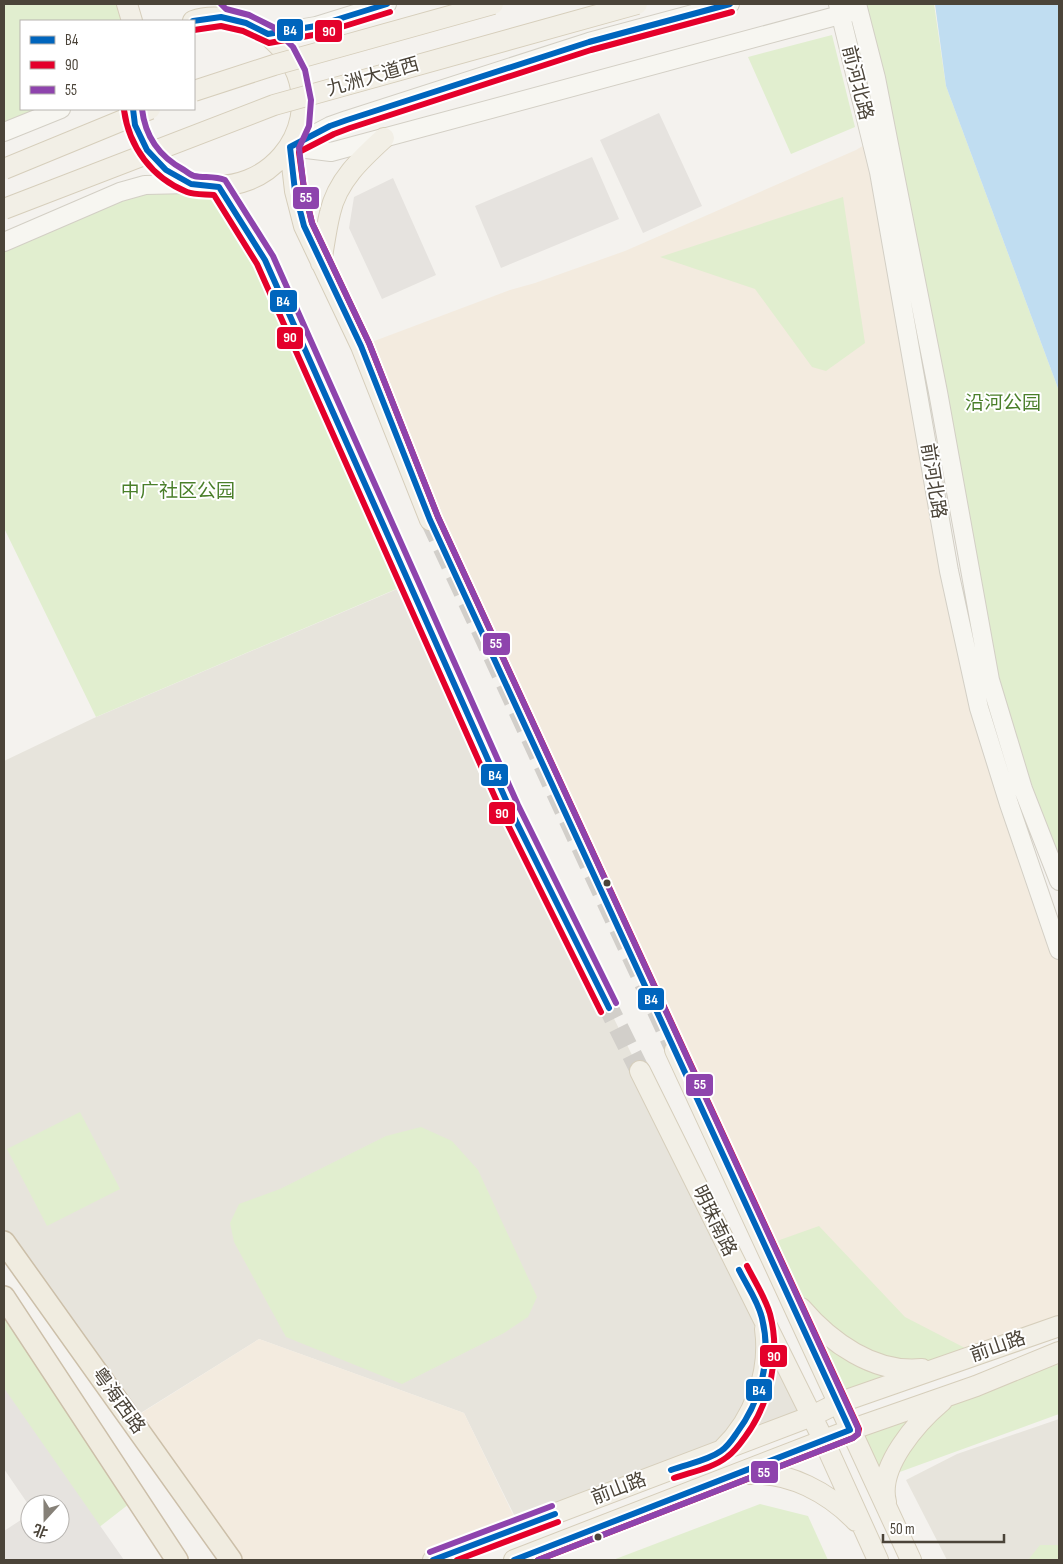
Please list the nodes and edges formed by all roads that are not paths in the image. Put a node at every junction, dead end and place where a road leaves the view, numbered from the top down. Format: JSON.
{"nodes":[{"id":1,"x":387,"y":4,"type":"edge"},
{"id":2,"x":492,"y":4,"type":"edge"},
{"id":3,"x":636,"y":4,"type":"edge"},
{"id":4,"x":730,"y":4,"type":"edge"},
{"id":5,"x":857,"y":7,"type":"edge"},
{"id":6,"x":839,"y":9,"type":"edge"},
{"id":7,"x":215,"y":11,"type":"edge"},
{"id":8,"x":195,"y":20,"type":"edge"},
{"id":9,"x":268,"y":34,"type":"junction"},
{"id":10,"x":195,"y":91,"type":"edge"},
{"id":11,"x":59,"y":110,"type":"edge"},
{"id":12,"x":133,"y":110,"type":"edge"},
{"id":13,"x":148,"y":110,"type":"edge"},
{"id":14,"x":4,"y":132,"type":"edge"},
{"id":15,"x":384,"y":138,"type":"junction"},
{"id":16,"x":290,"y":147,"type":"junction"},
{"id":17,"x":4,"y":169,"type":"edge"},
{"id":18,"x":191,"y":184,"type":"junction"},
{"id":19,"x":219,"y":187,"type":"junction"},
{"id":20,"x":4,"y":209,"type":"edge"},
{"id":21,"x":4,"y":242,"type":"edge"},
{"id":22,"x":321,"y":263,"type":"junction"},
{"id":23,"x":430,"y":520,"type":"tunnel mouth"},
{"id":24,"x":389,"y":540,"type":"tunnel mouth"},
{"id":25,"x":1059,"y":881,"type":"edge"},
{"id":26,"x":1059,"y":950,"type":"edge"},
{"id":27,"x":675,"y":1050,"type":"tunnel mouth"},
{"id":28,"x":640,"y":1071,"type":"tunnel mouth"},
{"id":29,"x":4,"y":1242,"type":"edge"},
{"id":30,"x":784,"y":1285,"type":"junction"},
{"id":31,"x":4,"y":1297,"type":"edge"},
{"id":32,"x":761,"y":1315,"type":"junction"},
{"id":33,"x":1059,"y":1326,"type":"edge"},
{"id":34,"x":1059,"y":1352,"type":"edge"},
{"id":35,"x":941,"y":1367,"type":"junction"},
{"id":36,"x":955,"y":1393,"type":"junction"},
{"id":37,"x":838,"y":1403,"type":"junction"},
{"id":38,"x":812,"y":1416,"type":"junction"},
{"id":39,"x":850,"y":1430,"type":"junction"},
{"id":40,"x":824,"y":1441,"type":"junction"},
{"id":41,"x":721,"y":1451,"type":"junction"},
{"id":42,"x":732,"y":1477,"type":"junction"},
{"id":43,"x":889,"y":1514,"type":"junction"},
{"id":44,"x":866,"y":1534,"type":"junction"},
{"id":45,"x":177,"y":1560,"type":"edge"},
{"id":46,"x":231,"y":1560,"type":"edge"},
{"id":47,"x":433,"y":1560,"type":"edge"},
{"id":48,"x":514,"y":1560,"type":"edge"},
{"id":49,"x":878,"y":1560,"type":"edge"},
{"id":50,"x":911,"y":1560,"type":"edge"}],
"edges":[{"from":1,"to":9,"type":"main road"},
{"from":2,"to":10,"type":"main road","name":"九洲大道西","bridge":true},
{"from":3,"to":20,"type":"main road","name":"九洲大道西","bridge":true},
{"from":4,"to":16,"type":"main road"},
{"from":5,"to":6,"type":"main road"},
{"from":5,"to":25,"type":"main road","name":"前河北路"},
{"from":6,"to":15,"type":"main road"},
{"from":6,"to":26,"type":"main road","name":"前河北路"},
{"from":7,"to":8,"type":"main road"},
{"from":7,"to":9,"type":"main road"},
{"from":9,"to":16,"type":"main road"},
{"from":11,"to":14,"type":"main road"},
{"from":12,"to":18,"type":"main road"},
{"from":13,"to":17,"type":"main road","bridge":true},
{"from":15,"to":16,"type":"main road"},
{"from":15,"to":22,"type":"main road"},
{"from":16,"to":19,"type":"main road"},
{"from":16,"to":22,"type":"main road"},
{"from":18,"to":19,"type":"main road"},
{"from":18,"to":21,"type":"main road"},
{"from":19,"to":24,"type":"main road"},
{"from":22,"to":23,"type":"main road"},
{"from":27,"to":30,"type":"main road","name":"明珠南路"},
{"from":28,"to":32,"type":"main road","name":"明珠南路"},
{"from":29,"to":46,"type":"highway","name":"粤海西路"},
{"from":30,"to":35,"type":"main road"},
{"from":30,"to":37,"type":"main road","name":"明珠南路"},
{"from":31,"to":45,"type":"highway","name":"粤海西路"},
{"from":32,"to":38,"type":"main road","name":"明珠南路"},
{"from":32,"to":41,"type":"main road"},
{"from":33,"to":35,"type":"main road","name":"前山路"},
{"from":34,"to":36,"type":"main road","name":"前山路"},
{"from":35,"to":37,"type":"main road","name":"前山路"},
{"from":36,"to":39,"type":"main road","name":"前山路"},
{"from":36,"to":43,"type":"main road"},
{"from":37,"to":38,"type":"main road","name":"前山路"},
{"from":37,"to":39,"type":"main road","name":"明珠南路"},
{"from":38,"to":40,"type":"main road","name":"明珠南路"},
{"from":38,"to":41,"type":"main road","name":"前山路"},
{"from":39,"to":40,"type":"main road","name":"前山路"},
{"from":39,"to":43,"type":"main road","name":"明珠南路"},
{"from":40,"to":42,"type":"main road","name":"前山路"},
{"from":40,"to":44,"type":"main road","name":"明珠南路"},
{"from":41,"to":47,"type":"main road","name":"前山路"},
{"from":42,"to":44,"type":"main road"},
{"from":42,"to":48,"type":"main road","name":"前山路"},
{"from":43,"to":50,"type":"main road","name":"明珠南路"},
{"from":44,"to":49,"type":"main road","name":"明珠南路"}]}
